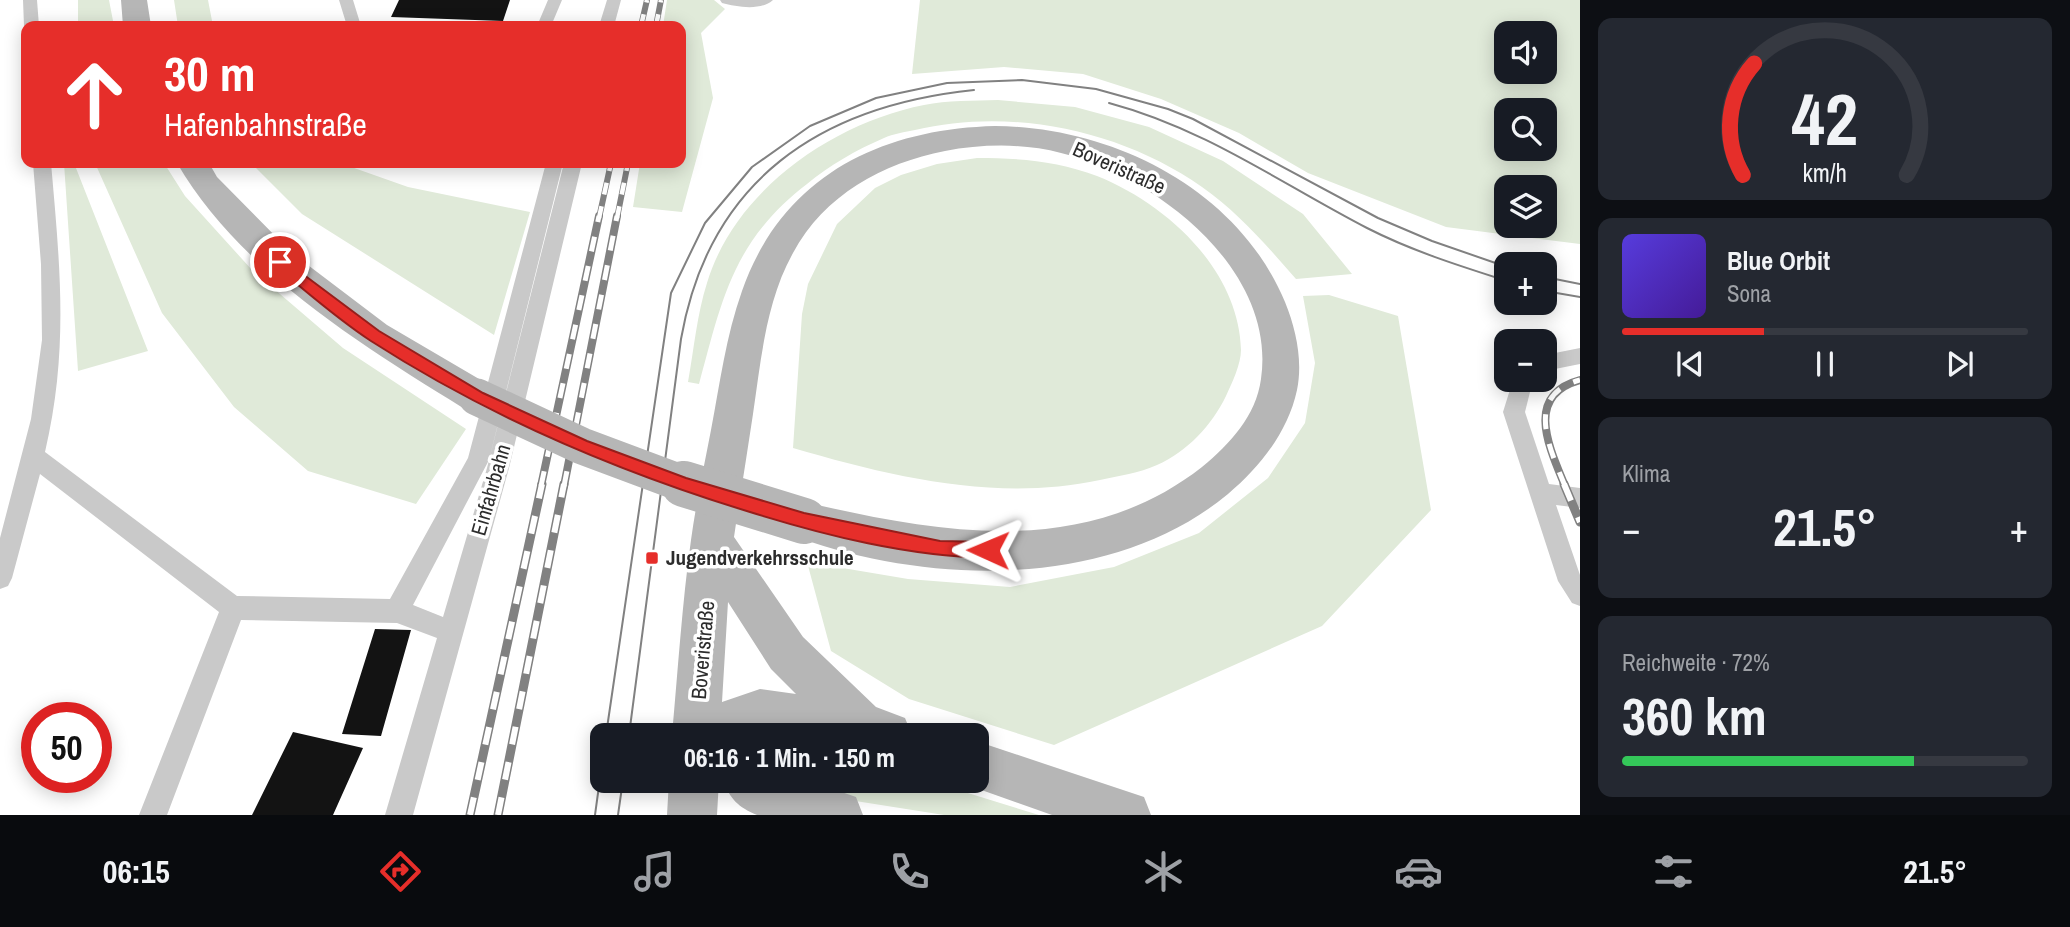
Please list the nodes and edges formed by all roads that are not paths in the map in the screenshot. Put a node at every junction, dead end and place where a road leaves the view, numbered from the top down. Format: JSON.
{"nodes":[{"id":1,"x":30,"y":0,"type":"edge"},
{"id":2,"x":134,"y":0,"type":"edge"},
{"id":3,"x":346,"y":0,"type":"edge"},
{"id":4,"x":555,"y":0,"type":"edge"},
{"id":5,"x":614,"y":0,"type":"edge"},
{"id":6,"x":727,"y":0,"type":"edge"},
{"id":7,"x":766,"y":0,"type":"edge"},
{"id":8,"x":32,"y":21,"type":"edge"},
{"id":9,"x":136,"y":21,"type":"edge"},
{"id":10,"x":352,"y":21,"type":"edge"},
{"id":11,"x":546,"y":21,"type":"edge"},
{"id":12,"x":608,"y":21,"type":"edge"},
{"id":13,"x":42,"y":168,"type":"edge"},
{"id":14,"x":196,"y":168,"type":"edge"},
{"id":15,"x":554,"y":168,"type":"edge"},
{"id":16,"x":572,"y":168,"type":"edge"},
{"id":17,"x":1580,"y":356,"type":"edge"},
{"id":18,"x":1557,"y":361,"type":"edge"},
{"id":19,"x":1520,"y":392,"type":"edge"},
{"id":20,"x":35,"y":457,"type":"junction"},
{"id":21,"x":1539,"y":493,"type":"junction"},
{"id":22,"x":720,"y":495,"type":"edge"},
{"id":23,"x":720,"y":495,"type":"edge"},
{"id":24,"x":720,"y":495,"type":"edge"},
{"id":25,"x":720,"y":495,"type":"edge"},
{"id":26,"x":1580,"y":498,"type":"edge"},
{"id":27,"x":712,"y":540,"type":"junction"},
{"id":28,"x":0,"y":578,"type":"edge"},
{"id":29,"x":1580,"y":595,"type":"edge"},
{"id":30,"x":233,"y":608,"type":"junction"},
{"id":31,"x":397,"y":611,"type":"junction"},
{"id":32,"x":450,"y":631,"type":"junction"},
{"id":33,"x":698,"y":723,"type":"edge"},
{"id":34,"x":741,"y":723,"type":"edge"},
{"id":35,"x":824,"y":723,"type":"edge"},
{"id":36,"x":866,"y":723,"type":"edge"},
{"id":37,"x":989,"y":769,"type":"edge"},
{"id":38,"x":693,"y":793,"type":"edge"},
{"id":39,"x":766,"y":793,"type":"edge"},
{"id":40,"x":153,"y":815,"type":"edge"},
{"id":41,"x":399,"y":815,"type":"edge"},
{"id":42,"x":692,"y":815,"type":"edge"},
{"id":43,"x":838,"y":815,"type":"edge"},
{"id":44,"x":1126,"y":815,"type":"edge"}],
"edges":[{"from":1,"to":8,"type":"lane"},
{"from":2,"to":9,"type":"main road"},
{"from":3,"to":10,"type":"lane"},
{"from":4,"to":11,"type":"lane"},
{"from":5,"to":12,"type":"lane"},
{"from":6,"to":7,"type":"lane"},
{"from":13,"to":20,"type":"lane"},
{"from":14,"to":25,"type":"main road","name":"Boveristraße","bridge":true},
{"from":15,"to":31,"type":"lane"},
{"from":16,"to":32,"type":"lane","name":"Einfahrbahn"},
{"from":17,"to":18,"type":"lane"},
{"from":19,"to":21,"type":"lane"},
{"from":20,"to":28,"type":"lane"},
{"from":20,"to":30,"type":"lane"},
{"from":21,"to":26,"type":"lane"},
{"from":21,"to":29,"type":"lane"},
{"from":22,"to":27,"type":"main road","name":"Boveristraße","bridge":true},
{"from":23,"to":24,"type":"main road","name":"Boveristraße","bridge":true},
{"from":27,"to":33,"type":"main road","name":"Boveristraße"},
{"from":27,"to":36,"type":"main road"},
{"from":30,"to":31,"type":"lane"},
{"from":30,"to":40,"type":"lane"},
{"from":31,"to":32,"type":"lane"},
{"from":32,"to":41,"type":"lane","name":"Einfahrbahn"},
{"from":34,"to":35,"type":"main road"},
{"from":37,"to":44,"type":"main road"},
{"from":38,"to":42,"type":"main road","name":"Boveristraße"},
{"from":39,"to":43,"type":"main road"}]}
